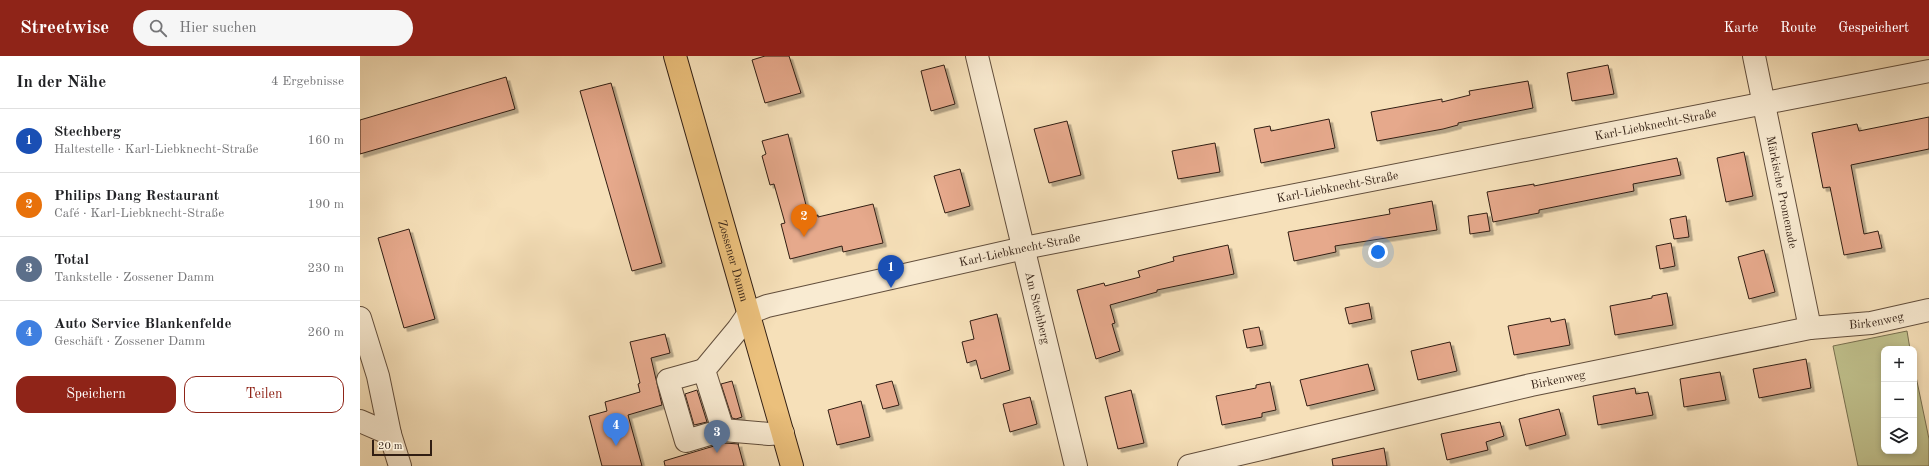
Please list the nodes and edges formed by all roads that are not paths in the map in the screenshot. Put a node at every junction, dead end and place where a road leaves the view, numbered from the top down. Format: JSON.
{"nodes":[{"id":1,"x":675,"y":56,"type":"edge"},
{"id":2,"x":977,"y":56,"type":"edge"},
{"id":3,"x":1754,"y":56,"type":"edge"},
{"id":4,"x":1929,"y":71,"type":"edge"},
{"id":5,"x":1764,"y":104,"type":"junction"},
{"id":6,"x":1024,"y":248,"type":"junction"},
{"id":7,"x":1929,"y":310,"type":"edge"},
{"id":8,"x":748,"y":313,"type":"junction"},
{"id":9,"x":360,"y":318,"type":"edge"},
{"id":10,"x":1810,"y":328,"type":"junction"},
{"id":11,"x":704,"y":370,"type":"junction"},
{"id":12,"x":360,"y":421,"type":"edge"},
{"id":13,"x":723,"y":430,"type":"junction"},
{"id":14,"x":783,"y":433,"type":"junction"},
{"id":15,"x":390,"y":434,"type":"junction"},
{"id":16,"x":400,"y":466,"type":"edge"},
{"id":17,"x":792,"y":466,"type":"edge"},
{"id":18,"x":1076,"y":466,"type":"edge"},
{"id":19,"x":1190,"y":466,"type":"edge"}],
"edges":[{"from":1,"to":8,"type":"main road","name":"Zossener Damm"},
{"from":2,"to":6,"type":"street","name":"Am Stechberg"},
{"from":3,"to":5,"type":"street","name":"Märkische Promenade"},
{"from":4,"to":5,"type":"street","name":"Karl-Liebknecht-Straße"},
{"from":5,"to":6,"type":"street","name":"Karl-Liebknecht-Straße"},
{"from":5,"to":10,"type":"street","name":"Märkische Promenade"},
{"from":6,"to":8,"type":"street","name":"Karl-Liebknecht-Straße"},
{"from":6,"to":18,"type":"street","name":"Am Stechberg"},
{"from":7,"to":10,"type":"street","name":"Birkenweg"},
{"from":8,"to":11,"type":"street"},
{"from":8,"to":14,"type":"main road","name":"Zossener Damm"},
{"from":9,"to":15,"type":"street"},
{"from":10,"to":19,"type":"street","name":"Birkenweg"},
{"from":11,"to":13,"type":"street"},
{"from":11,"to":13,"type":"street"},
{"from":12,"to":15,"type":"street"},
{"from":13,"to":14,"type":"street"},
{"from":14,"to":17,"type":"main road","name":"Zossener Damm"},
{"from":15,"to":16,"type":"street"}]}
